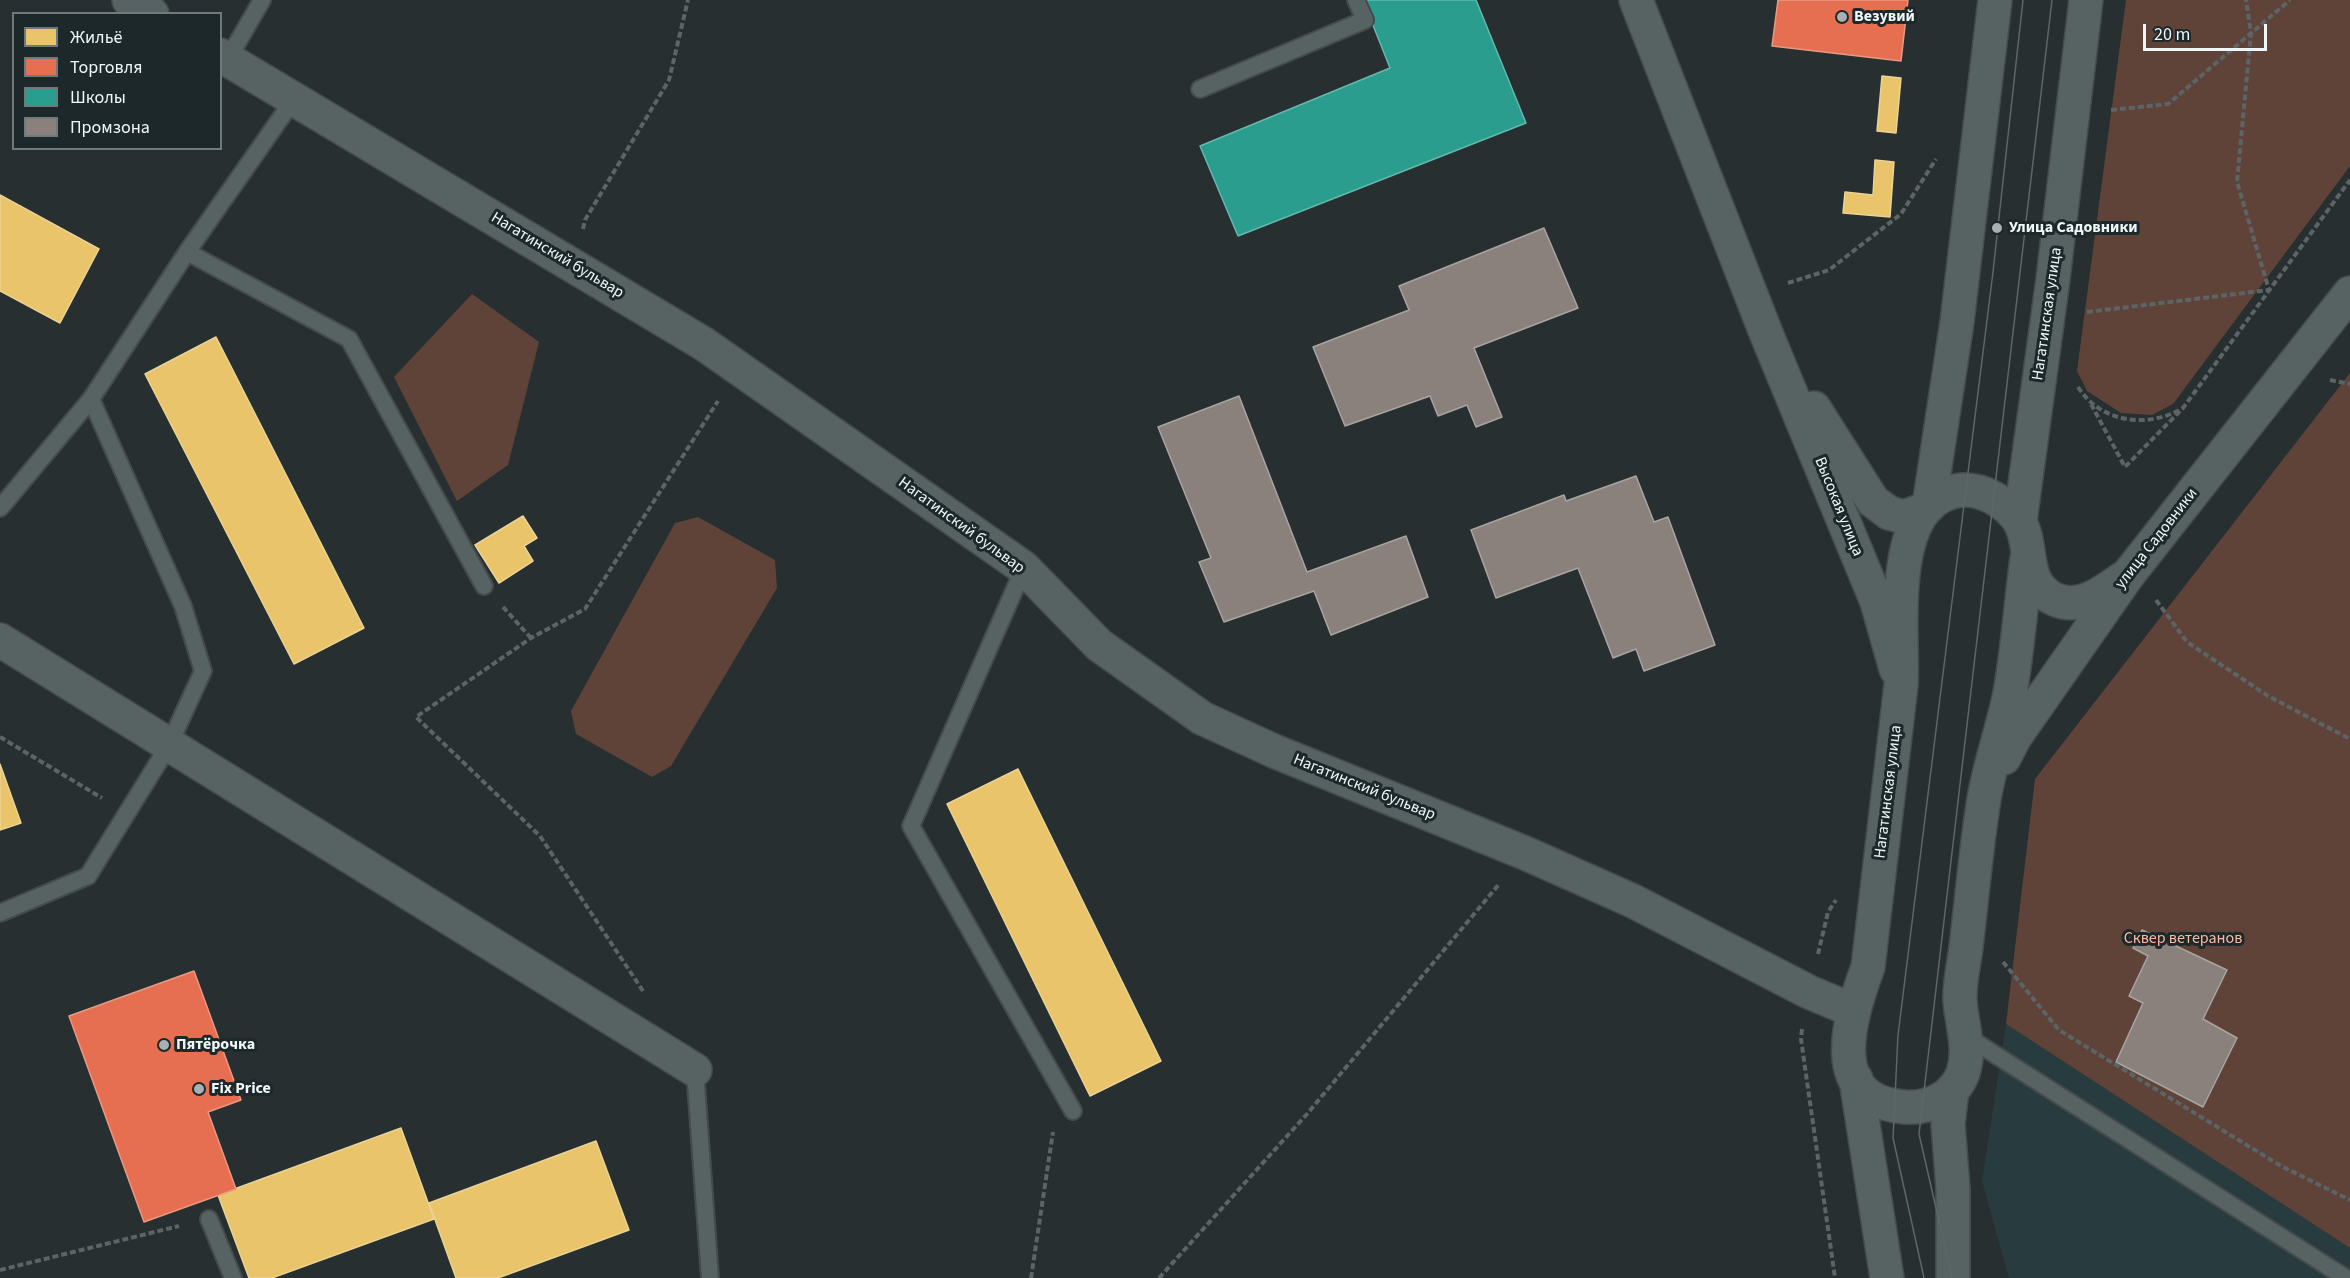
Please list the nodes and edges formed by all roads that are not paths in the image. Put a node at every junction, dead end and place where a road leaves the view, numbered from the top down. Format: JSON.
{"nodes":[{"id":1,"x":129,"y":0,"type":"edge"},
{"id":2,"x":262,"y":0,"type":"edge"},
{"id":3,"x":1356,"y":0,"type":"edge"},
{"id":4,"x":1636,"y":0,"type":"edge"},
{"id":5,"x":1995,"y":0,"type":"edge"},
{"id":6,"x":2086,"y":0,"type":"edge"},
{"id":7,"x":149,"y":12,"type":"edge"},
{"id":8,"x":224,"y":57,"type":"edge"},
{"id":9,"x":1200,"y":89,"type":"dead end"},
{"id":10,"x":294,"y":99,"type":"junction"},
{"id":11,"x":187,"y":252,"type":"junction"},
{"id":12,"x":2350,"y":292,"type":"edge"},
{"id":13,"x":1766,"y":333,"type":"junction"},
{"id":14,"x":91,"y":399,"type":"junction"},
{"id":15,"x":0,"y":508,"type":"edge"},
{"id":16,"x":1926,"y":508,"type":"junction"},
{"id":17,"x":2020,"y":521,"type":"junction"},
{"id":18,"x":2027,"y":558,"type":"junction"},
{"id":19,"x":1024,"y":568,"type":"junction"},
{"id":20,"x":2128,"y":575,"type":"junction"},
{"id":21,"x":484,"y":586,"type":"road end"},
{"id":22,"x":0,"y":640,"type":"edge"},
{"id":23,"x":1901,"y":685,"type":"junction"},
{"id":24,"x":169,"y":745,"type":"junction"},
{"id":25,"x":1984,"y":799,"type":"junction"},
{"id":26,"x":0,"y":913,"type":"edge"},
{"id":27,"x":1852,"y":1010,"type":"junction"},
{"id":28,"x":1966,"y":1036,"type":"junction"},
{"id":29,"x":695,"y":1070,"type":"joint"},
{"id":30,"x":1856,"y":1079,"type":"junction"},
{"id":31,"x":1952,"y":1090,"type":"junction"},
{"id":32,"x":1073,"y":1112,"type":"dead end"},
{"id":33,"x":209,"y":1219,"type":"road end"},
{"id":34,"x":233,"y":1278,"type":"edge"},
{"id":35,"x":710,"y":1278,"type":"edge"},
{"id":36,"x":1887,"y":1278,"type":"edge"},
{"id":37,"x":1953,"y":1278,"type":"edge"},
{"id":38,"x":2346,"y":1278,"type":"edge"}],
"edges":[{"from":1,"to":7,"type":"street"},
{"from":2,"to":8,"type":"lane"},
{"from":3,"to":9,"type":"lane"},
{"from":4,"to":13,"type":"street","name":"Высокая улица"},
{"from":5,"to":16,"type":"street","name":"Нагатинская улица"},
{"from":6,"to":17,"type":"street","name":"Нагатинская улица"},
{"from":8,"to":10,"type":"street","name":"Нагатинский бульвар"},
{"from":10,"to":11,"type":"lane"},
{"from":10,"to":19,"type":"street","name":"Нагатинский бульвар"},
{"from":11,"to":14,"type":"lane"},
{"from":11,"to":21,"type":"lane"},
{"from":12,"to":20,"type":"street","name":"улица Садовники"},
{"from":13,"to":16,"type":"street","name":"Высокая улица"},
{"from":13,"to":23,"type":"street","name":"Высокая улица"},
{"from":14,"to":15,"type":"lane"},
{"from":14,"to":24,"type":"lane"},
{"from":16,"to":17,"type":"street"},
{"from":16,"to":23,"type":"street","name":"Нагатинская улица"},
{"from":17,"to":18,"type":"street","name":"Нагатинская улица"},
{"from":18,"to":20,"type":"street"},
{"from":18,"to":25,"type":"street","name":"Нагатинская улица"},
{"from":19,"to":27,"type":"street","name":"Нагатинский бульвар"},
{"from":19,"to":32,"type":"lane"},
{"from":20,"to":25,"type":"street","name":"улица Садовники"},
{"from":22,"to":24,"type":"street"},
{"from":23,"to":27,"type":"street","name":"Нагатинская улица"},
{"from":24,"to":26,"type":"lane"},
{"from":24,"to":29,"type":"street"},
{"from":25,"to":28,"type":"street","name":"Нагатинская улица"},
{"from":27,"to":30,"type":"street","name":"Нагатинская улица"},
{"from":28,"to":31,"type":"street","name":"Нагатинская улица"},
{"from":28,"to":38,"type":"lane"},
{"from":29,"to":35,"type":"lane"},
{"from":30,"to":31,"type":"street"},
{"from":30,"to":36,"type":"street","name":"Нагатинская улица"},
{"from":31,"to":37,"type":"street","name":"Нагатинская улица"},
{"from":33,"to":34,"type":"lane"}]}
